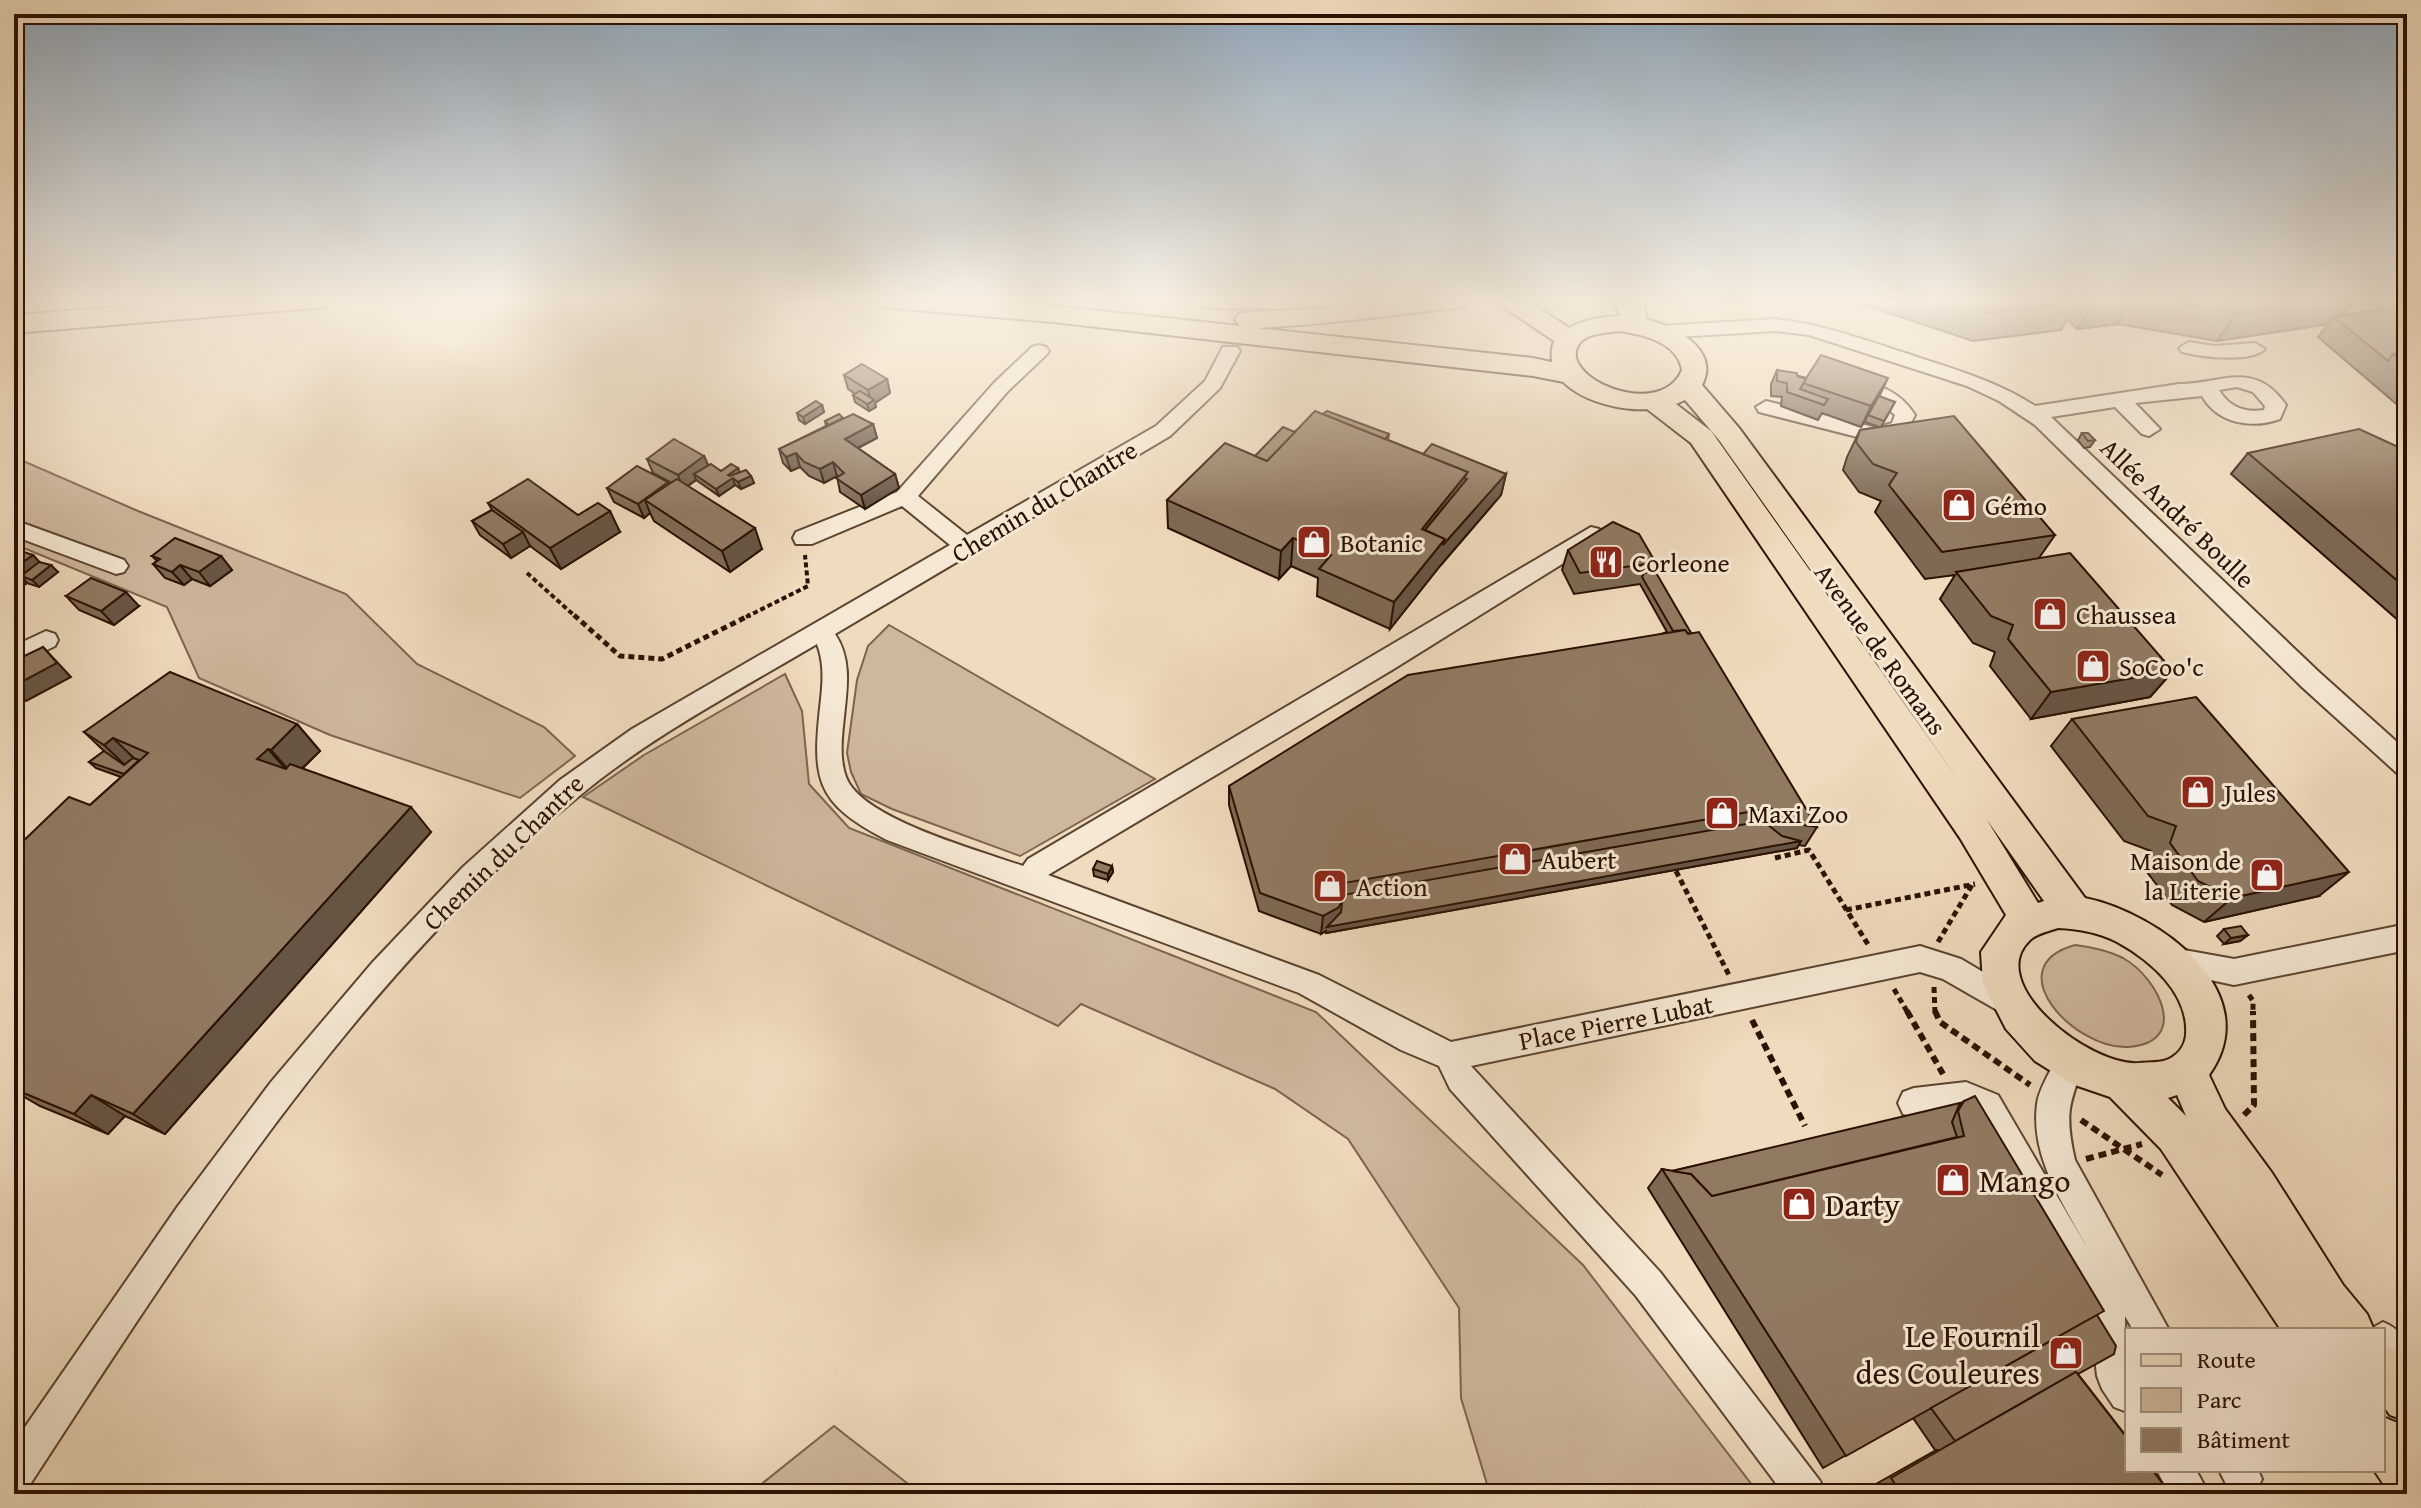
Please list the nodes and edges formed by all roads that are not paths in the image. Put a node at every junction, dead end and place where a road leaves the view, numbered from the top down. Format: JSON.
{"nodes":[{"id":1,"x":1020,"y":370,"type":"edge"},
{"id":2,"x":1220,"y":370,"type":"tunnel mouth"},
{"id":3,"x":1550,"y":370,"type":"edge"},
{"id":4,"x":1567,"y":370,"type":"edge"},
{"id":5,"x":1938,"y":370,"type":"edge"},
{"id":6,"x":2229,"y":370,"type":"edge"},
{"id":7,"x":1689,"y":371,"type":"joint"},
{"id":8,"x":1870,"y":373,"type":"edge"},
{"id":9,"x":1569,"y":374,"type":"junction"},
{"id":10,"x":2238,"y":381,"type":"junction"},
{"id":11,"x":2209,"y":390,"type":"junction"},
{"id":12,"x":2119,"y":399,"type":"junction"},
{"id":13,"x":1653,"y":401,"type":"junction"},
{"id":14,"x":1766,"y":407,"type":"dead end"},
{"id":15,"x":2033,"y":413,"type":"junction"},
{"id":16,"x":2149,"y":429,"type":"dead end"},
{"id":17,"x":905,"y":497,"type":"junction"},
{"id":18,"x":14,"y":528,"type":"edge"},
{"id":19,"x":1591,"y":535,"type":"edge"},
{"id":20,"x":804,"y":538,"type":"road end"},
{"id":21,"x":967,"y":547,"type":"junction"},
{"id":22,"x":116,"y":566,"type":"dead end"},
{"id":23,"x":821,"y":631,"type":"junction"},
{"id":24,"x":46,"y":640,"type":"dead end"},
{"id":25,"x":14,"y":657,"type":"edge"},
{"id":26,"x":2407,"y":767,"type":"edge"},
{"id":27,"x":1028,"y":880,"type":"junction"},
{"id":28,"x":2073,"y":912,"type":"junction"},
{"id":29,"x":2028,"y":919,"type":"junction"},
{"id":30,"x":2407,"y":937,"type":"edge"},
{"id":31,"x":2000,"y":957,"type":"junction"},
{"id":32,"x":2173,"y":961,"type":"junction"},
{"id":33,"x":1942,"y":966,"type":"junction"},
{"id":34,"x":2234,"y":972,"type":"junction"},
{"id":35,"x":2011,"y":1005,"type":"junction"},
{"id":36,"x":2203,"y":1009,"type":"junction"},
{"id":37,"x":1450,"y":1056,"type":"junction"},
{"id":38,"x":2070,"y":1063,"type":"junction"},
{"id":39,"x":2186,"y":1071,"type":"junction"},
{"id":40,"x":2123,"y":1082,"type":"junction"},
{"id":41,"x":1914,"y":1103,"type":"dead end"},
{"id":42,"x":2257,"y":1188,"type":"junction"},
{"id":43,"x":2151,"y":1328,"type":"edge"},
{"id":44,"x":2307,"y":1328,"type":"edge"},
{"id":45,"x":2349,"y":1328,"type":"edge"},
{"id":46,"x":2373,"y":1328,"type":"edge"},
{"id":47,"x":2385,"y":1341,"type":"edge"},
{"id":48,"x":2407,"y":1368,"type":"edge"},
{"id":49,"x":2385,"y":1370,"type":"edge"},
{"id":50,"x":2125,"y":1391,"type":"edge"},
{"id":51,"x":2407,"y":1398,"type":"edge"},
{"id":52,"x":2385,"y":1444,"type":"edge"},
{"id":53,"x":2176,"y":1472,"type":"edge"},
{"id":54,"x":14,"y":1476,"type":"edge"},
{"id":55,"x":2407,"y":1477,"type":"edge"},
{"id":56,"x":1807,"y":1494,"type":"edge"},
{"id":57,"x":2190,"y":1494,"type":"edge"}],
"edges":[{"from":1,"to":17,"type":"street"},
{"from":2,"to":21,"type":"street","name":"Chemin du Chantre"},
{"from":3,"to":9,"type":"highway"},
{"from":4,"to":9,"type":"main road"},
{"from":5,"to":15,"type":"street","name":"Allée André Boulle"},
{"from":6,"to":10,"type":"street"},
{"from":7,"to":13,"type":"main road"},
{"from":7,"to":28,"type":"main road","name":"Avenue de Romans"},
{"from":8,"to":14,"type":"street"},
{"from":9,"to":13,"type":"main road"},
{"from":10,"to":11,"type":"street"},
{"from":10,"to":11,"type":"street"},
{"from":11,"to":12,"type":"street"},
{"from":12,"to":15,"type":"street"},
{"from":12,"to":16,"type":"street"},
{"from":13,"to":29,"type":"main road","name":"Avenue de Romans"},
{"from":15,"to":26,"type":"street","name":"Allée André Boulle"},
{"from":17,"to":20,"type":"street"},
{"from":17,"to":21,"type":"street"},
{"from":18,"to":22,"type":"street"},
{"from":19,"to":27,"type":"street"},
{"from":21,"to":23,"type":"street","name":"Chemin du Chantre"},
{"from":23,"to":27,"type":"street"},
{"from":23,"to":54,"type":"street","name":"Chemin du Chantre"},
{"from":24,"to":25,"type":"street"},
{"from":27,"to":37,"type":"street"},
{"from":28,"to":29,"type":"main road"},
{"from":28,"to":32,"type":"main road"},
{"from":29,"to":31,"type":"main road"},
{"from":30,"to":34,"type":"street"},
{"from":31,"to":33,"type":"street","name":"Place Pierre Lubat"},
{"from":31,"to":35,"type":"main road"},
{"from":32,"to":34,"type":"street"},
{"from":32,"to":36,"type":"main road"},
{"from":33,"to":35,"type":"street"},
{"from":33,"to":37,"type":"street","name":"Place Pierre Lubat"},
{"from":34,"to":36,"type":"street"},
{"from":35,"to":38,"type":"main road"},
{"from":36,"to":39,"type":"main road"},
{"from":37,"to":56,"type":"street"},
{"from":38,"to":40,"type":"main road"},
{"from":38,"to":43,"type":"street"},
{"from":39,"to":40,"type":"main road"},
{"from":39,"to":42,"type":"main road"},
{"from":40,"to":44,"type":"main road"},
{"from":41,"to":50,"type":"street"},
{"from":42,"to":45,"type":"main road"},
{"from":42,"to":46,"type":"street"},
{"from":47,"to":48,"type":"street"},
{"from":49,"to":51,"type":"main road"},
{"from":52,"to":55,"type":"main road"},
{"from":53,"to":57,"type":"street"}]}
